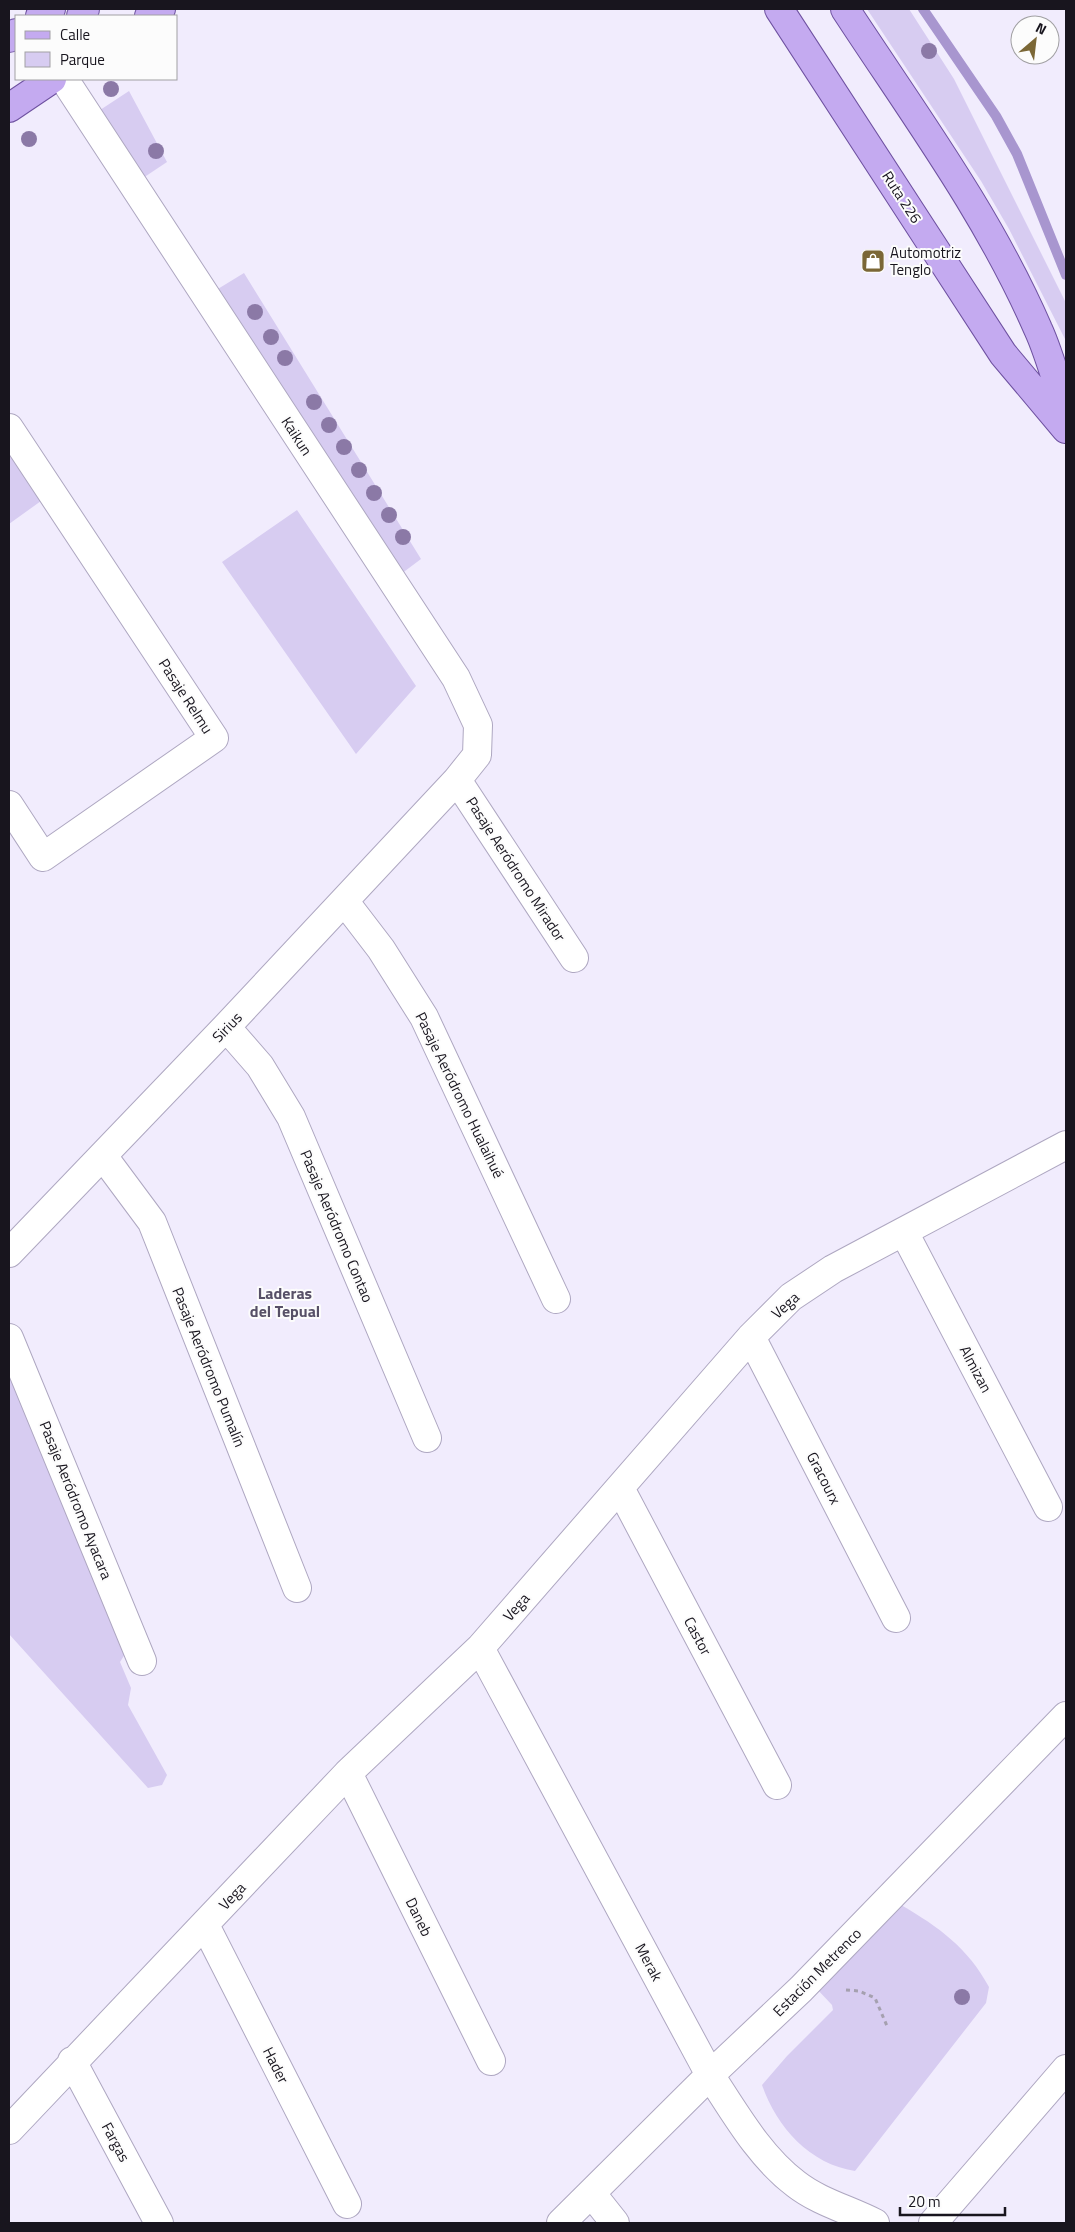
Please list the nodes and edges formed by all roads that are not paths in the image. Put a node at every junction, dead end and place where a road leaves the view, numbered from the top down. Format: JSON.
{"nodes":[{"id":1,"x":779,"y":9,"type":"edge"},
{"id":2,"x":844,"y":9,"type":"edge"},
{"id":3,"x":51,"y":80,"type":"edge"},
{"id":4,"x":65,"y":80,"type":"edge"},
{"id":5,"x":9,"y":108,"type":"edge"},
{"id":6,"x":1066,"y":411,"type":"edge"},
{"id":7,"x":9,"y":428,"type":"edge"},
{"id":8,"x":1066,"y":429,"type":"edge"},
{"id":9,"x":450,"y":789,"type":"junction"},
{"id":10,"x":9,"y":805,"type":"edge"},
{"id":11,"x":345,"y":902,"type":"junction"},
{"id":12,"x":574,"y":958,"type":"dead end"},
{"id":13,"x":226,"y":1027,"type":"junction"},
{"id":14,"x":1066,"y":1145,"type":"edge"},
{"id":15,"x":103,"y":1156,"type":"junction"},
{"id":16,"x":904,"y":1232,"type":"junction"},
{"id":17,"x":9,"y":1253,"type":"edge"},
{"id":18,"x":556,"y":1299,"type":"dead end"},
{"id":19,"x":751,"y":1337,"type":"junction"},
{"id":20,"x":9,"y":1338,"type":"edge"},
{"id":21,"x":427,"y":1438,"type":"dead end"},
{"id":22,"x":620,"y":1488,"type":"junction"},
{"id":23,"x":1048,"y":1507,"type":"dead end"},
{"id":24,"x":297,"y":1588,"type":"dead end"},
{"id":25,"x":896,"y":1618,"type":"dead end"},
{"id":26,"x":480,"y":1648,"type":"junction"},
{"id":27,"x":142,"y":1661,"type":"dead end"},
{"id":28,"x":1066,"y":1716,"type":"edge"},
{"id":29,"x":348,"y":1773,"type":"junction"},
{"id":30,"x":777,"y":1785,"type":"dead end"},
{"id":31,"x":205,"y":1925,"type":"junction"},
{"id":32,"x":72,"y":2061,"type":"junction"},
{"id":33,"x":490,"y":2061,"type":"dead end"},
{"id":34,"x":1066,"y":2069,"type":"edge"},
{"id":35,"x":710,"y":2075,"type":"junction"},
{"id":36,"x":9,"y":2130,"type":"edge"},
{"id":37,"x":592,"y":2194,"type":"junction"},
{"id":38,"x":347,"y":2204,"type":"dead end"},
{"id":39,"x":159,"y":2223,"type":"edge"},
{"id":40,"x":561,"y":2223,"type":"edge"},
{"id":41,"x":616,"y":2223,"type":"edge"},
{"id":42,"x":875,"y":2223,"type":"edge"},
{"id":43,"x":933,"y":2223,"type":"edge"}],
"edges":[{"from":1,"to":8,"type":"main road","name":"Ruta 226"},
{"from":2,"to":6,"type":"main road"},
{"from":3,"to":5,"type":"main road"},
{"from":4,"to":9,"type":"street","name":"Kaikun"},
{"from":7,"to":10,"type":"street","name":"Pasaje Relmu"},
{"from":9,"to":11,"type":"street","name":"Sirius"},
{"from":9,"to":12,"type":"street","name":"Pasaje Aeródromo Mirador"},
{"from":11,"to":13,"type":"street","name":"Sirius"},
{"from":11,"to":18,"type":"street","name":"Pasaje Aeródromo Hualaihué"},
{"from":13,"to":15,"type":"street","name":"Sirius"},
{"from":13,"to":21,"type":"street","name":"Pasaje Aeródromo Contao"},
{"from":14,"to":16,"type":"street","name":"Vega"},
{"from":15,"to":17,"type":"street","name":"Sirius"},
{"from":15,"to":24,"type":"street","name":"Pasaje Aeródromo Pumalín"},
{"from":16,"to":19,"type":"street","name":"Vega"},
{"from":16,"to":23,"type":"street","name":"Almizan"},
{"from":19,"to":22,"type":"street","name":"Vega"},
{"from":19,"to":25,"type":"street","name":"Gracourx"},
{"from":20,"to":27,"type":"street","name":"Pasaje Aeródromo Ayacara"},
{"from":22,"to":26,"type":"street","name":"Vega"},
{"from":22,"to":30,"type":"street","name":"Castor"},
{"from":26,"to":29,"type":"street","name":"Vega"},
{"from":26,"to":35,"type":"street","name":"Merak"},
{"from":28,"to":35,"type":"street","name":"Estación Metrenco"},
{"from":29,"to":31,"type":"street","name":"Vega"},
{"from":29,"to":33,"type":"street","name":"Daneb"},
{"from":31,"to":32,"type":"street","name":"Vega"},
{"from":31,"to":38,"type":"street","name":"Hader"},
{"from":32,"to":36,"type":"street","name":"Vega"},
{"from":32,"to":39,"type":"street","name":"Fargas"},
{"from":34,"to":43,"type":"street"},
{"from":35,"to":37,"type":"street","name":"Estación Metrenco"},
{"from":35,"to":42,"type":"street","name":"Merak"},
{"from":37,"to":40,"type":"street","name":"Estación Metrenco"},
{"from":37,"to":41,"type":"street"}]}
